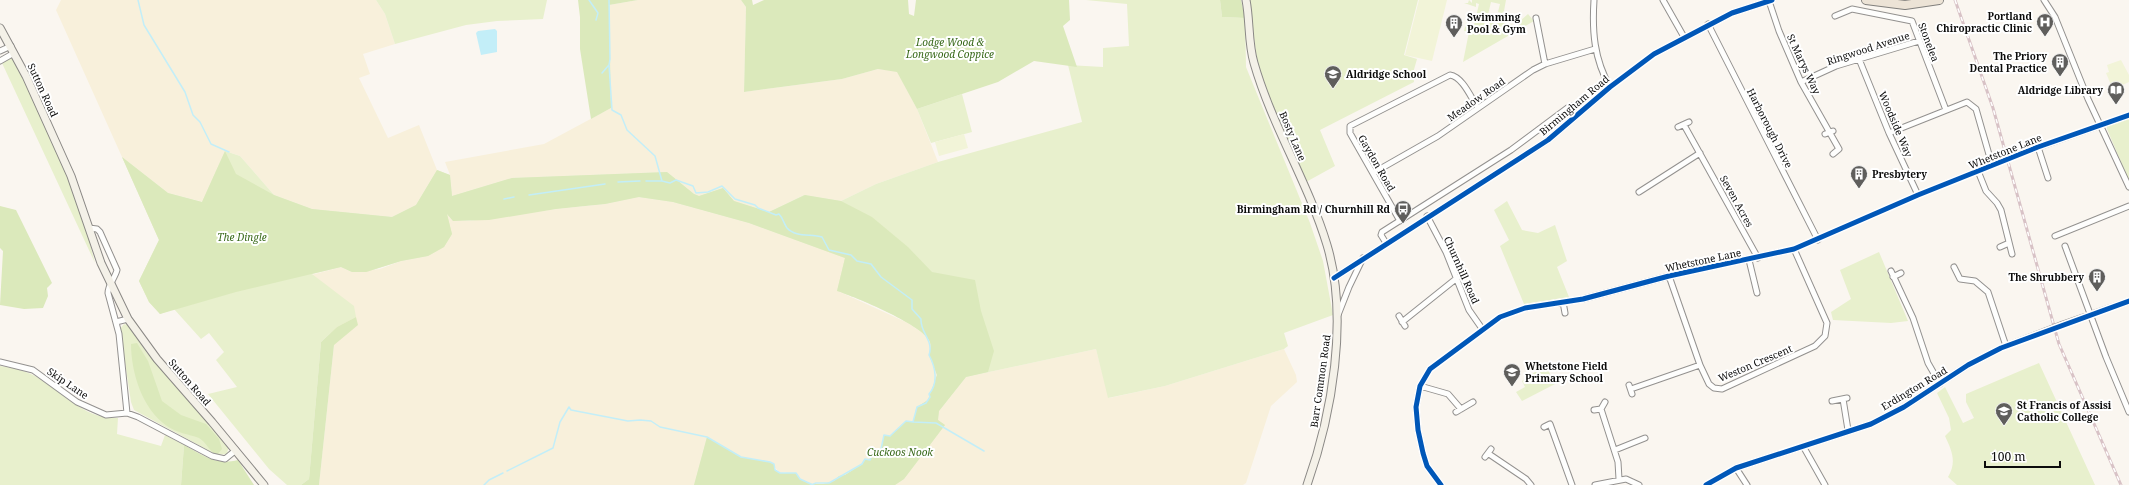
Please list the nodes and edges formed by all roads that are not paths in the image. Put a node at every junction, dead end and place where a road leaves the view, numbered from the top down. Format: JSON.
{"nodes":[{"id":1,"x":1246,"y":0,"type":"edge"},
{"id":2,"x":1594,"y":0,"type":"edge"},
{"id":3,"x":1663,"y":0,"type":"edge"},
{"id":4,"x":1770,"y":0,"type":"edge"},
{"id":5,"x":1866,"y":0,"type":"edge"},
{"id":6,"x":1939,"y":0,"type":"edge"},
{"id":7,"x":2044,"y":0,"type":"edge"},
{"id":8,"x":1905,"y":3,"type":"edge"},
{"id":9,"x":1835,"y":16,"type":"dead end"},
{"id":10,"x":1536,"y":18,"type":"dead end"},
{"id":11,"x":1708,"y":24,"type":"junction"},
{"id":12,"x":0,"y":28,"type":"edge"},
{"id":13,"x":1684,"y":37,"type":"junction"},
{"id":14,"x":1919,"y":41,"type":"junction"},
{"id":15,"x":10,"y":46,"type":"junction"},
{"id":16,"x":1595,"y":49,"type":"junction"},
{"id":17,"x":0,"y":51,"type":"edge"},
{"id":18,"x":14,"y":53,"type":"junction"},
{"id":19,"x":1859,"y":59,"type":"junction"},
{"id":20,"x":0,"y":61,"type":"edge"},
{"id":21,"x":1545,"y":64,"type":"junction"},
{"id":22,"x":1801,"y":82,"type":"junction"},
{"id":23,"x":1610,"y":87,"type":"junction"},
{"id":24,"x":1478,"y":108,"type":"junction"},
{"id":25,"x":1583,"y":110,"type":"junction"},
{"id":26,"x":1946,"y":110,"type":"junction"},
{"id":27,"x":2129,"y":115,"type":"edge"},
{"id":28,"x":1689,"y":122,"type":"dead end"},
{"id":29,"x":2100,"y":124,"type":"junction"},
{"id":30,"x":1684,"y":125,"type":"junction"},
{"id":31,"x":1678,"y":127,"type":"dead end"},
{"id":32,"x":1889,"y":133,"type":"junction"},
{"id":33,"x":2038,"y":147,"type":"junction"},
{"id":34,"x":1700,"y":153,"type":"junction"},
{"id":35,"x":1833,"y":154,"type":"dead end"},
{"id":36,"x":1993,"y":165,"type":"junction"},
{"id":37,"x":1978,"y":171,"type":"junction"},
{"id":38,"x":1373,"y":173,"type":"junction"},
{"id":39,"x":2048,"y":178,"type":"dead end"},
{"id":40,"x":2129,"y":187,"type":"edge"},
{"id":41,"x":1639,"y":192,"type":"dead end"},
{"id":42,"x":1918,"y":195,"type":"junction"},
{"id":43,"x":2129,"y":206,"type":"edge"},
{"id":44,"x":1427,"y":216,"type":"junction"},
{"id":45,"x":1400,"y":221,"type":"junction"},
{"id":46,"x":90,"y":228,"type":"junction"},
{"id":47,"x":2055,"y":236,"type":"dead end"},
{"id":48,"x":1818,"y":240,"type":"junction"},
{"id":49,"x":1386,"y":243,"type":"junction"},
{"id":50,"x":2009,"y":243,"type":"junction"},
{"id":51,"x":2000,"y":247,"type":"dead end"},
{"id":52,"x":2067,"y":248,"type":"dead end"},
{"id":53,"x":1794,"y":249,"type":"junction"},
{"id":54,"x":2012,"y":254,"type":"dead end"},
{"id":55,"x":1364,"y":257,"type":"junction"},
{"id":56,"x":1758,"y":258,"type":"junction"},
{"id":57,"x":1749,"y":260,"type":"junction"},
{"id":58,"x":1954,"y":267,"type":"dead end"},
{"id":59,"x":1891,"y":271,"type":"dead end"},
{"id":60,"x":1901,"y":273,"type":"dead end"},
{"id":61,"x":1669,"y":276,"type":"junction"},
{"id":62,"x":1893,"y":277,"type":"junction"},
{"id":63,"x":1334,"y":278,"type":"junction"},
{"id":64,"x":1457,"y":278,"type":"junction"},
{"id":65,"x":111,"y":285,"type":"junction"},
{"id":66,"x":1749,"y":291,"type":"dead end"},
{"id":67,"x":2129,"y":301,"type":"edge"},
{"id":68,"x":1563,"y":302,"type":"junction"},
{"id":69,"x":1565,"y":313,"type":"dead end"},
{"id":70,"x":2091,"y":315,"type":"junction"},
{"id":71,"x":1337,"y":316,"type":"junction"},
{"id":72,"x":1398,"y":316,"type":"dead end"},
{"id":73,"x":128,"y":319,"type":"junction"},
{"id":74,"x":116,"y":322,"type":"junction"},
{"id":75,"x":1483,"y":330,"type":"junction"},
{"id":76,"x":2006,"y":346,"type":"junction"},
{"id":77,"x":0,"y":362,"type":"edge"},
{"id":78,"x":1700,"y":365,"type":"junction"},
{"id":79,"x":1940,"y":384,"type":"junction"},
{"id":80,"x":1420,"y":386,"type":"junction"},
{"id":81,"x":1630,"y":389,"type":"dead end"},
{"id":82,"x":1832,"y":401,"type":"dead end"},
{"id":83,"x":1473,"y":402,"type":"dead end"},
{"id":84,"x":1605,"y":402,"type":"dead end"},
{"id":85,"x":1461,"y":408,"type":"junction"},
{"id":86,"x":1601,"y":408,"type":"junction"},
{"id":87,"x":1594,"y":410,"type":"dead end"},
{"id":88,"x":1456,"y":412,"type":"dead end"},
{"id":89,"x":2129,"y":412,"type":"edge"},
{"id":90,"x":127,"y":413,"type":"junction"},
{"id":91,"x":1544,"y":427,"type":"dead end"},
{"id":92,"x":1848,"y":430,"type":"junction"},
{"id":93,"x":1645,"y":438,"type":"dead end"},
{"id":94,"x":1803,"y":446,"type":"junction"},
{"id":95,"x":1491,"y":449,"type":"dead end"},
{"id":96,"x":236,"y":450,"type":"junction"},
{"id":97,"x":1615,"y":450,"type":"junction"},
{"id":98,"x":1736,"y":468,"type":"junction"},
{"id":99,"x":1619,"y":480,"type":"junction"},
{"id":100,"x":264,"y":485,"type":"edge"},
{"id":101,"x":1307,"y":485,"type":"edge"},
{"id":102,"x":1441,"y":485,"type":"edge"},
{"id":103,"x":1531,"y":485,"type":"edge"},
{"id":104,"x":1572,"y":485,"type":"edge"},
{"id":105,"x":1595,"y":485,"type":"edge"},
{"id":106,"x":1638,"y":485,"type":"edge"},
{"id":107,"x":1706,"y":485,"type":"edge"},
{"id":108,"x":1746,"y":485,"type":"edge"},
{"id":109,"x":1825,"y":485,"type":"edge"}],
"edges":[{"from":1,"to":63,"type":"main road","name":"Bosty Lane"},
{"from":2,"to":16,"type":"street"},
{"from":3,"to":13,"type":"street"},
{"from":4,"to":11,"type":"street","name":"Birmingham Road"},
{"from":4,"to":22,"type":"street","name":"St Marys Way"},
{"from":5,"to":8,"type":"main road"},
{"from":6,"to":8,"type":"main road"},
{"from":7,"to":29,"type":"street"},
{"from":9,"to":14,"type":"street","name":"Stonelea"},
{"from":10,"to":21,"type":"street"},
{"from":11,"to":13,"type":"street","name":"Birmingham Road"},
{"from":11,"to":48,"type":"street","name":"Harborough Drive"},
{"from":12,"to":15,"type":"main road","name":"Sutton Road"},
{"from":13,"to":23,"type":"street","name":"Birmingham Road"},
{"from":14,"to":19,"type":"street","name":"Ringwood Avenue"},
{"from":14,"to":26,"type":"street","name":"Stonelea"},
{"from":15,"to":17,"type":"street"},
{"from":15,"to":18,"type":"main road","name":"Sutton Road"},
{"from":16,"to":21,"type":"street","name":"Meadow Road"},
{"from":16,"to":23,"type":"street"},
{"from":18,"to":20,"type":"street"},
{"from":18,"to":46,"type":"main road","name":"Sutton Road"},
{"from":19,"to":22,"type":"street","name":"Ringwood Avenue"},
{"from":19,"to":32,"type":"street","name":"Woodside Way"},
{"from":21,"to":24,"type":"street","name":"Meadow Road"},
{"from":22,"to":35,"type":"street","name":"St Marys Way"},
{"from":23,"to":25,"type":"street","name":"Birmingham Road"},
{"from":24,"to":38,"type":"street","name":"Meadow Road"},
{"from":24,"to":38,"type":"street","name":"Gaydon Road"},
{"from":25,"to":44,"type":"street","name":"Birmingham Road"},
{"from":25,"to":45,"type":"street","name":"Birmingham Road"},
{"from":26,"to":32,"type":"street"},
{"from":26,"to":36,"type":"street"},
{"from":27,"to":29,"type":"street","name":"Whetstone Lane"},
{"from":28,"to":30,"type":"street"},
{"from":29,"to":33,"type":"street","name":"Whetstone Lane"},
{"from":29,"to":40,"type":"street"},
{"from":30,"to":31,"type":"street"},
{"from":30,"to":34,"type":"street","name":"Seven Acres"},
{"from":32,"to":42,"type":"street","name":"Woodside Way"},
{"from":33,"to":36,"type":"street","name":"Whetstone Lane","bridge":true},
{"from":33,"to":39,"type":"street"},
{"from":34,"to":41,"type":"street"},
{"from":34,"to":56,"type":"street","name":"Seven Acres"},
{"from":36,"to":37,"type":"street","name":"Whetstone Lane"},
{"from":37,"to":42,"type":"street","name":"Whetstone Lane"},
{"from":37,"to":50,"type":"street"},
{"from":38,"to":45,"type":"street","name":"Gaydon Road"},
{"from":42,"to":48,"type":"street","name":"Whetstone Lane"},
{"from":43,"to":47,"type":"street"},
{"from":44,"to":49,"type":"street","name":"Birmingham Road"},
{"from":44,"to":64,"type":"street","name":"Churnhill Road"},
{"from":45,"to":49,"type":"street","name":"Birmingham Road"},
{"from":46,"to":65,"type":"main road","name":"Sutton Road"},
{"from":46,"to":65,"type":"street","name":"Sutton Road"},
{"from":48,"to":53,"type":"street","name":"Whetstone Lane"},
{"from":49,"to":55,"type":"street","name":"Birmingham Road"},
{"from":50,"to":51,"type":"street"},
{"from":50,"to":54,"type":"street"},
{"from":52,"to":70,"type":"street"},
{"from":53,"to":56,"type":"street","name":"Whetstone Lane"},
{"from":53,"to":78,"type":"street","name":"Weston Crescent"},
{"from":55,"to":63,"type":"street","name":"Birmingham Road"},
{"from":55,"to":71,"type":"street"},
{"from":56,"to":57,"type":"street","name":"Whetstone Lane"},
{"from":57,"to":61,"type":"street","name":"Whetstone Lane"},
{"from":57,"to":66,"type":"street"},
{"from":58,"to":76,"type":"street"},
{"from":59,"to":62,"type":"street"},
{"from":60,"to":62,"type":"street"},
{"from":61,"to":68,"type":"street","name":"Whetstone Lane"},
{"from":61,"to":78,"type":"street","name":"Weston Crescent"},
{"from":62,"to":79,"type":"street"},
{"from":63,"to":71,"type":"main road","name":"Barr Common Road"},
{"from":64,"to":72,"type":"street"},
{"from":64,"to":75,"type":"street","name":"Churnhill Road"},
{"from":65,"to":73,"type":"main road","name":"Sutton Road"},
{"from":65,"to":74,"type":"street"},
{"from":67,"to":70,"type":"street","name":"Erdington Road"},
{"from":68,"to":69,"type":"street"},
{"from":68,"to":75,"type":"street","name":"Whetstone Lane"},
{"from":70,"to":76,"type":"street","name":"Erdington Road","bridge":true},
{"from":70,"to":89,"type":"street"},
{"from":71,"to":101,"type":"main road","name":"Barr Common Road"},
{"from":73,"to":74,"type":"street"},
{"from":73,"to":96,"type":"main road","name":"Sutton Road"},
{"from":74,"to":90,"type":"street"},
{"from":75,"to":80,"type":"street","name":"Whetstone Lane"},
{"from":76,"to":79,"type":"street","name":"Erdington Road"},
{"from":77,"to":90,"type":"street","name":"Skip Lane"},
{"from":78,"to":81,"type":"street"},
{"from":79,"to":92,"type":"street","name":"Erdington Road"},
{"from":80,"to":85,"type":"street"},
{"from":80,"to":102,"type":"street","name":"Whetstone Lane"},
{"from":82,"to":92,"type":"street"},
{"from":83,"to":85,"type":"street"},
{"from":84,"to":86,"type":"street"},
{"from":85,"to":88,"type":"street"},
{"from":86,"to":87,"type":"street"},
{"from":86,"to":97,"type":"street"},
{"from":90,"to":96,"type":"street","name":"Skip Lane"},
{"from":91,"to":104,"type":"street"},
{"from":92,"to":94,"type":"street","name":"Erdington Road"},
{"from":93,"to":97,"type":"street"},
{"from":94,"to":98,"type":"street","name":"Erdington Road"},
{"from":94,"to":109,"type":"street"},
{"from":95,"to":103,"type":"street"},
{"from":96,"to":100,"type":"main road","name":"Sutton Road"},
{"from":97,"to":99,"type":"street"},
{"from":98,"to":107,"type":"street","name":"Erdington Road"},
{"from":98,"to":108,"type":"street"},
{"from":99,"to":105,"type":"street"},
{"from":99,"to":106,"type":"street"}]}
